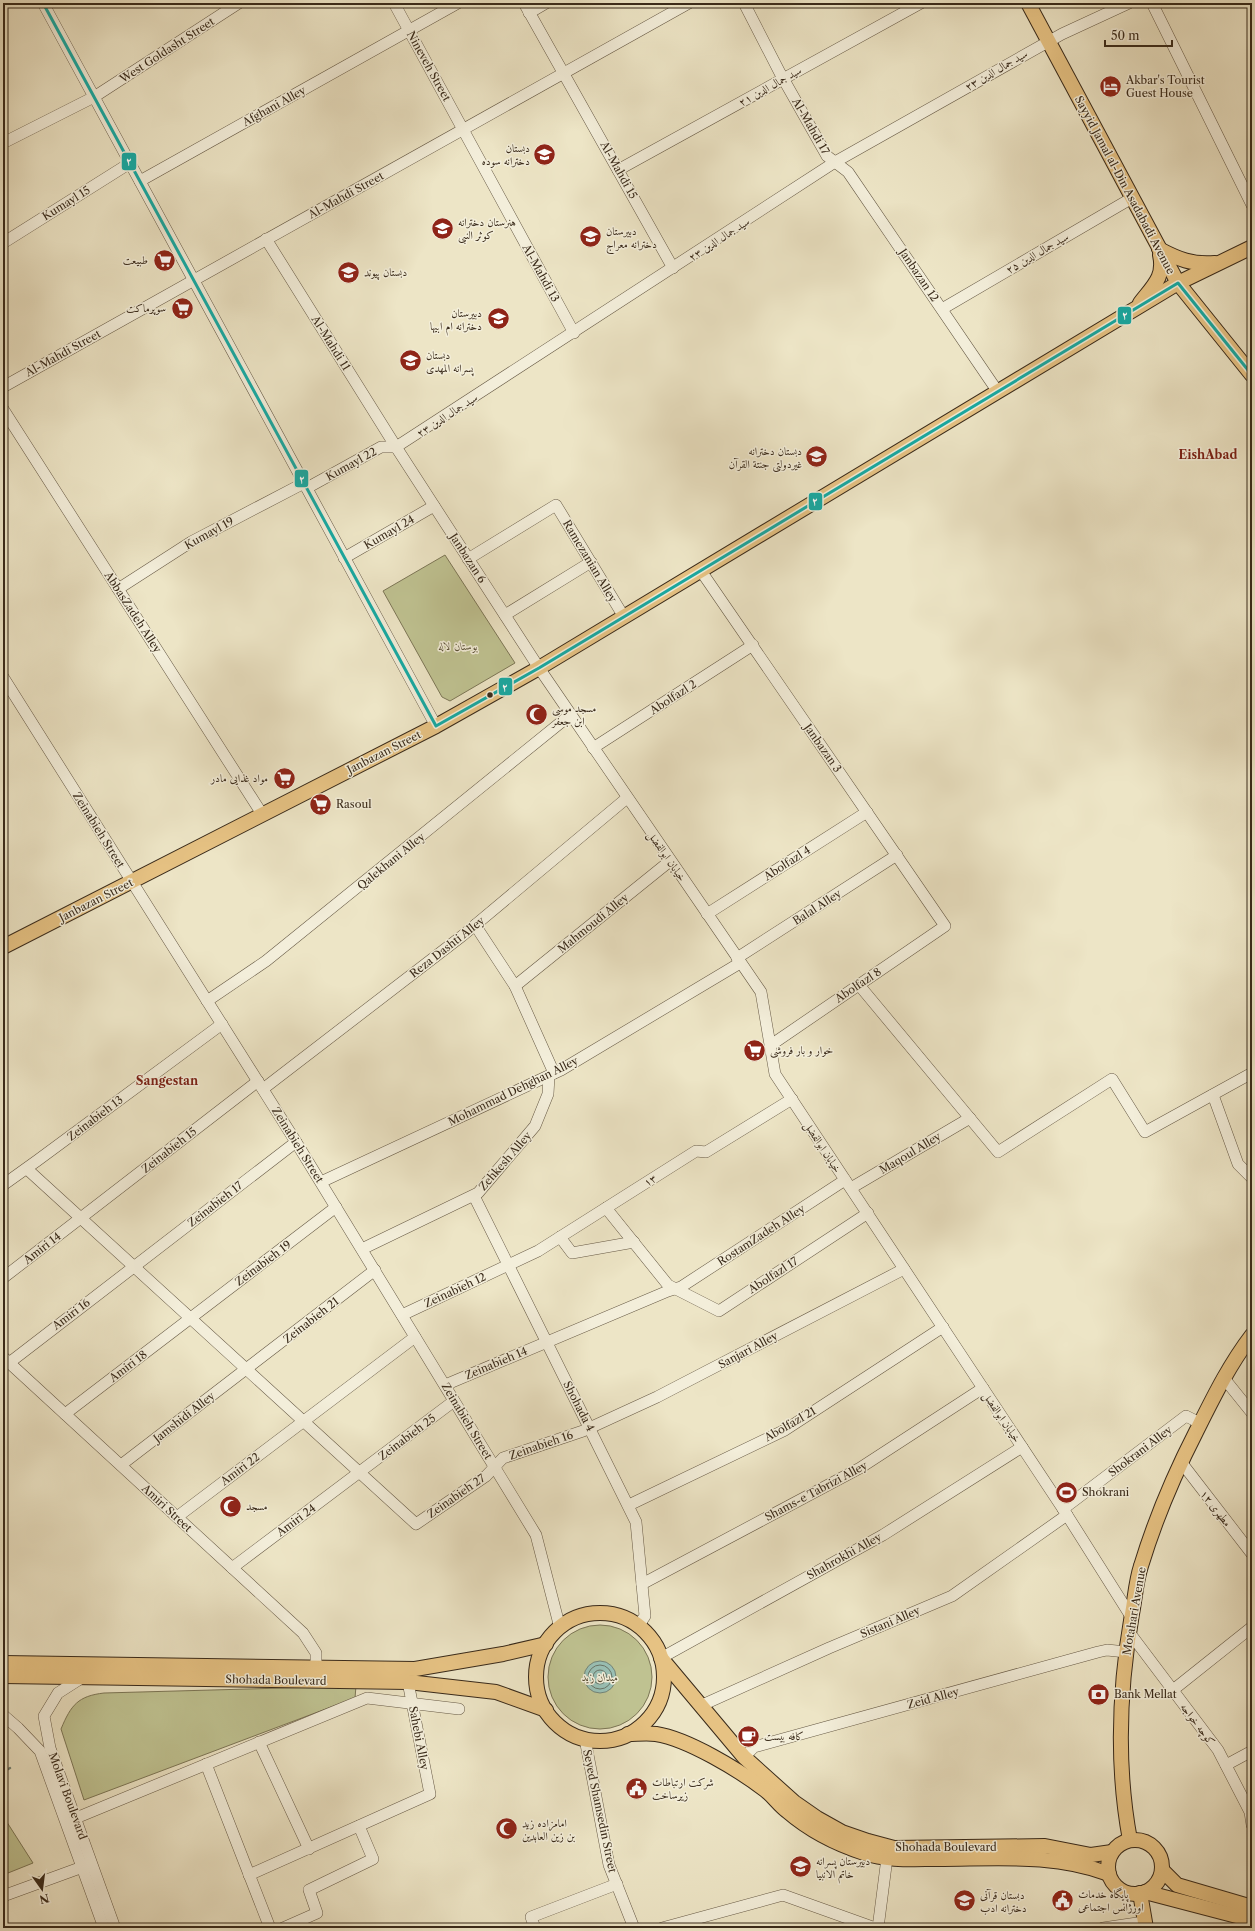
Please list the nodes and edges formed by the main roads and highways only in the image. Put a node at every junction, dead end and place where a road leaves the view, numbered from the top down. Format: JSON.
{"nodes":[{"id":1,"x":1028,"y":3,"type":"edge"},
{"id":2,"x":1252,"y":247,"type":"edge"},
{"id":3,"x":1158,"y":248,"type":"junction"},
{"id":4,"x":1220,"y":262,"type":"junction"},
{"id":5,"x":1178,"y":284,"type":"junction"},
{"id":6,"x":1135,"y":309,"type":"junction"},
{"id":7,"x":1252,"y":375,"type":"edge"},
{"id":8,"x":3,"y":947,"type":"edge"},
{"id":9,"x":1251,"y":1337,"type":"edge"},
{"id":10,"x":546,"y":1644,"type":"junction"},
{"id":11,"x":661,"y":1658,"type":"junction"},
{"id":12,"x":3,"y":1663,"type":"edge"},
{"id":13,"x":196,"y":1672,"type":"junction"},
{"id":14,"x":3,"y":1676,"type":"edge"},
{"id":15,"x":546,"y":1710,"type":"junction"},
{"id":16,"x":628,"y":1734,"type":"junction"},
{"id":17,"x":1130,"y":1840,"type":"junction"},
{"id":18,"x":1112,"y":1852,"type":"junction"},
{"id":19,"x":1162,"y":1870,"type":"junction"},
{"id":20,"x":1109,"y":1874,"type":"junction"},
{"id":21,"x":1142,"y":1892,"type":"junction"},
{"id":22,"x":1252,"y":1906,"type":"edge"},
{"id":23,"x":1252,"y":1920,"type":"edge"},
{"id":24,"x":1145,"y":1925,"type":"edge"}],
"edges":[{"from":1,"to":3,"type":"main road","name":"Sayyid Jamal al-Din Asadabadi Avenue"},
{"from":2,"to":4,"type":"main road","name":"Janbazan Street"},
{"from":3,"to":4,"type":"main road"},
{"from":3,"to":5,"type":"main road","name":"Sayyid Jamal al-Din Asadabadi Avenue"},
{"from":3,"to":6,"type":"main road"},
{"from":4,"to":5,"type":"main road","name":"Janbazan Street"},
{"from":5,"to":6,"type":"main road","name":"Janbazan Street"},
{"from":5,"to":7,"type":"main road","name":"Sayyid Jamal al-Din Asadabadi Avenue"},
{"from":6,"to":8,"type":"main road","name":"Janbazan Street"},
{"from":9,"to":17,"type":"main road","name":"Motahari Avenue"},
{"from":10,"to":11,"type":"main road"},
{"from":10,"to":13,"type":"main road","name":"Shohada Boulevard"},
{"from":10,"to":15,"type":"main road"},
{"from":11,"to":16,"type":"main road"},
{"from":11,"to":18,"type":"main road","name":"Shohada Boulevard"},
{"from":12,"to":13,"type":"main road","name":"Shohada Boulevard"},
{"from":13,"to":14,"type":"main road","name":"Shohada Boulevard"},
{"from":13,"to":15,"type":"main road","name":"Shohada Boulevard"},
{"from":15,"to":16,"type":"main road"},
{"from":16,"to":20,"type":"main road","name":"Shohada Boulevard"},
{"from":17,"to":18,"type":"main road"},
{"from":17,"to":19,"type":"main road"},
{"from":18,"to":20,"type":"main road"},
{"from":19,"to":21,"type":"main road"},
{"from":19,"to":22,"type":"main road"},
{"from":20,"to":21,"type":"main road"},
{"from":21,"to":23,"type":"main road"},
{"from":21,"to":24,"type":"main road"}]}
